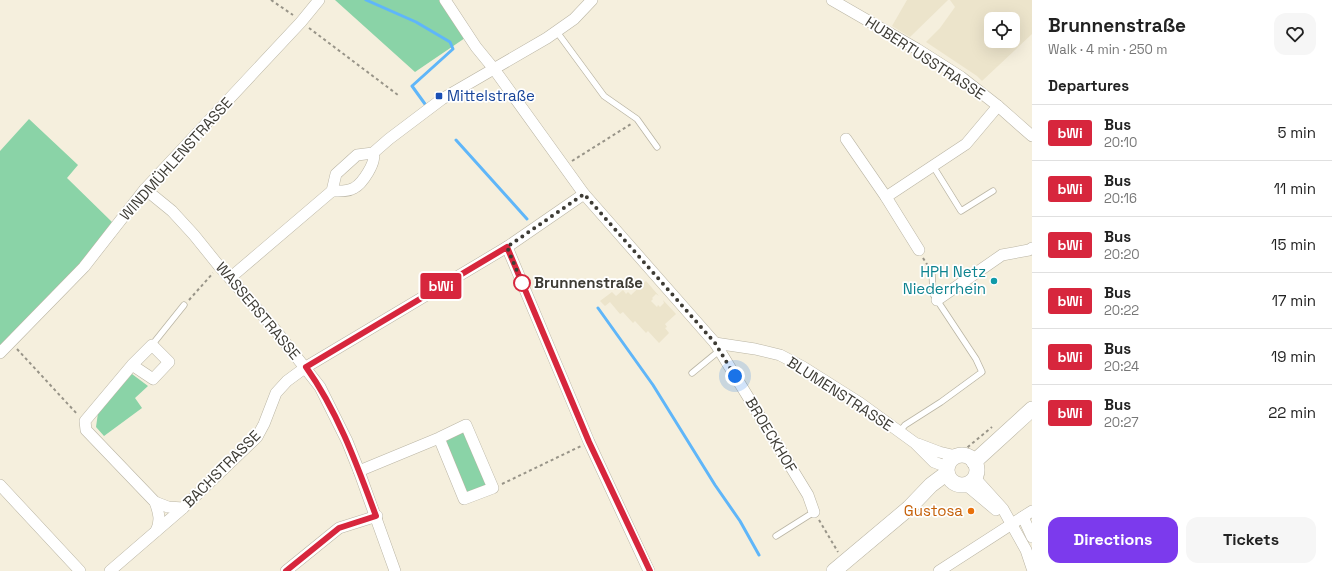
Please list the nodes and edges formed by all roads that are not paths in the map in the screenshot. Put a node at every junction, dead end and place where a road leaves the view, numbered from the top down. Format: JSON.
{"nodes":[{"id":1,"x":319,"y":0,"type":"edge"},
{"id":2,"x":445,"y":0,"type":"edge"},
{"id":3,"x":592,"y":0,"type":"edge"},
{"id":4,"x":832,"y":0,"type":"edge"},
{"id":5,"x":847,"y":3,"type":"edge"},
{"id":6,"x":557,"y":32,"type":"junction"},
{"id":7,"x":494,"y":69,"type":"junction"},
{"id":8,"x":998,"y":106,"type":"junction"},
{"id":9,"x":1032,"y":136,"type":"edge"},
{"id":10,"x":846,"y":139,"type":"dead end"},
{"id":11,"x":657,"y":147,"type":"dead end"},
{"id":12,"x":373,"y":153,"type":"junction"},
{"id":13,"x":933,"y":166,"type":"junction"},
{"id":14,"x":145,"y":189,"type":"junction"},
{"id":15,"x":332,"y":191,"type":"junction"},
{"id":16,"x":993,"y":192,"type":"dead end"},
{"id":17,"x":584,"y":194,"type":"junction"},
{"id":18,"x":886,"y":197,"type":"junction"},
{"id":19,"x":507,"y":247,"type":"junction"},
{"id":20,"x":1032,"y":248,"type":"edge"},
{"id":21,"x":919,"y":250,"type":"road end"},
{"id":22,"x":932,"y":272,"type":"road end"},
{"id":23,"x":230,"y":278,"type":"junction"},
{"id":24,"x":937,"y":300,"type":"junction"},
{"id":25,"x":184,"y":305,"type":"road end"},
{"id":26,"x":152,"y":345,"type":"junction"},
{"id":27,"x":717,"y":347,"type":"junction"},
{"id":28,"x":0,"y":353,"type":"edge"},
{"id":29,"x":132,"y":365,"type":"junction"},
{"id":30,"x":306,"y":367,"type":"junction"},
{"id":31,"x":692,"y":374,"type":"dead end"},
{"id":32,"x":1032,"y":409,"type":"edge"},
{"id":33,"x":899,"y":432,"type":"junction"},
{"id":34,"x":439,"y":438,"type":"junction"},
{"id":35,"x":915,"y":443,"type":"junction"},
{"id":36,"x":958,"y":469,"type":"junction"},
{"id":37,"x":359,"y":471,"type":"junction"},
{"id":38,"x":0,"y":485,"type":"edge"},
{"id":39,"x":154,"y":502,"type":"junction"},
{"id":40,"x":183,"y":508,"type":"junction"},
{"id":41,"x":909,"y":508,"type":"junction"},
{"id":42,"x":814,"y":512,"type":"joint"},
{"id":43,"x":1028,"y":514,"type":"edge"},
{"id":44,"x":376,"y":516,"type":"junction"},
{"id":45,"x":1011,"y":524,"type":"junction"},
{"id":46,"x":155,"y":533,"type":"junction"},
{"id":47,"x":776,"y":536,"type":"dead end"},
{"id":48,"x":1032,"y":537,"type":"edge"},
{"id":49,"x":1032,"y":568,"type":"edge"},
{"id":50,"x":80,"y":571,"type":"edge"},
{"id":51,"x":110,"y":571,"type":"edge"},
{"id":52,"x":286,"y":571,"type":"edge"},
{"id":53,"x":396,"y":571,"type":"edge"},
{"id":54,"x":650,"y":571,"type":"edge"},
{"id":55,"x":834,"y":571,"type":"edge"},
{"id":56,"x":939,"y":571,"type":"edge"}],
"edges":[{"from":1,"to":14,"type":"street","name":"WINDMÜHLENSTRASSE"},
{"from":2,"to":7,"type":"street","name":"BROECKHOF"},
{"from":3,"to":6,"type":"street"},
{"from":4,"to":5,"type":"street","name":"HUBERTUSSTRASSE"},
{"from":5,"to":8,"type":"street","name":"HUBERTUSSTRASSE"},
{"from":6,"to":7,"type":"street"},
{"from":6,"to":11,"type":"lane"},
{"from":7,"to":12,"type":"street"},
{"from":7,"to":17,"type":"street","name":"BROECKHOF"},
{"from":8,"to":9,"type":"street","name":"HUBERTUSSTRASSE"},
{"from":8,"to":13,"type":"street"},
{"from":10,"to":18,"type":"street"},
{"from":12,"to":15,"type":"street"},
{"from":12,"to":15,"type":"street"},
{"from":13,"to":16,"type":"lane"},
{"from":13,"to":18,"type":"street"},
{"from":14,"to":23,"type":"street","name":"WASSERSTRASSE"},
{"from":14,"to":28,"type":"street","name":"WINDMÜHLENSTRASSE"},
{"from":15,"to":23,"type":"street"},
{"from":17,"to":19,"type":"street","name":"BACHSTRASSE"},
{"from":17,"to":27,"type":"street","name":"BROECKHOF"},
{"from":18,"to":21,"type":"street"},
{"from":19,"to":30,"type":"street","name":"BACHSTRASSE"},
{"from":19,"to":54,"type":"street"},
{"from":20,"to":24,"type":"street"},
{"from":22,"to":24,"type":"lane"},
{"from":23,"to":30,"type":"street","name":"WASSERSTRASSE"},
{"from":24,"to":33,"type":"lane"},
{"from":25,"to":26,"type":"lane"},
{"from":26,"to":29,"type":"street"},
{"from":26,"to":29,"type":"street"},
{"from":27,"to":31,"type":"lane"},
{"from":27,"to":33,"type":"street","name":"BLUMENSTRASSE"},
{"from":27,"to":42,"type":"street","name":"BROECKHOF"},
{"from":29,"to":39,"type":"street"},
{"from":30,"to":37,"type":"street","name":"WASSERSTRASSE"},
{"from":30,"to":40,"type":"street","name":"BACHSTRASSE"},
{"from":32,"to":36,"type":"street"},
{"from":33,"to":35,"type":"street","name":"BLUMENSTRASSE"},
{"from":34,"to":34,"type":"street"},
{"from":34,"to":37,"type":"street"},
{"from":35,"to":36,"type":"street","name":"BLUMENSTRASSE"},
{"from":35,"to":36,"type":"street","name":"BLUMENSTRASSE"},
{"from":36,"to":41,"type":"street"},
{"from":36,"to":41,"type":"street"},
{"from":36,"to":45,"type":"street"},
{"from":37,"to":44,"type":"street","name":"WASSERSTRASSE"},
{"from":38,"to":50,"type":"street"},
{"from":39,"to":40,"type":"street"},
{"from":39,"to":46,"type":"street"},
{"from":40,"to":46,"type":"street","name":"BACHSTRASSE"},
{"from":41,"to":55,"type":"street"},
{"from":42,"to":47,"type":"lane"},
{"from":43,"to":45,"type":"street"},
{"from":43,"to":48,"type":"street"},
{"from":44,"to":52,"type":"street"},
{"from":44,"to":53,"type":"street","name":"WASSERSTRASSE"},
{"from":45,"to":49,"type":"street"},
{"from":45,"to":56,"type":"street"},
{"from":46,"to":51,"type":"street","name":"BACHSTRASSE"}]}
